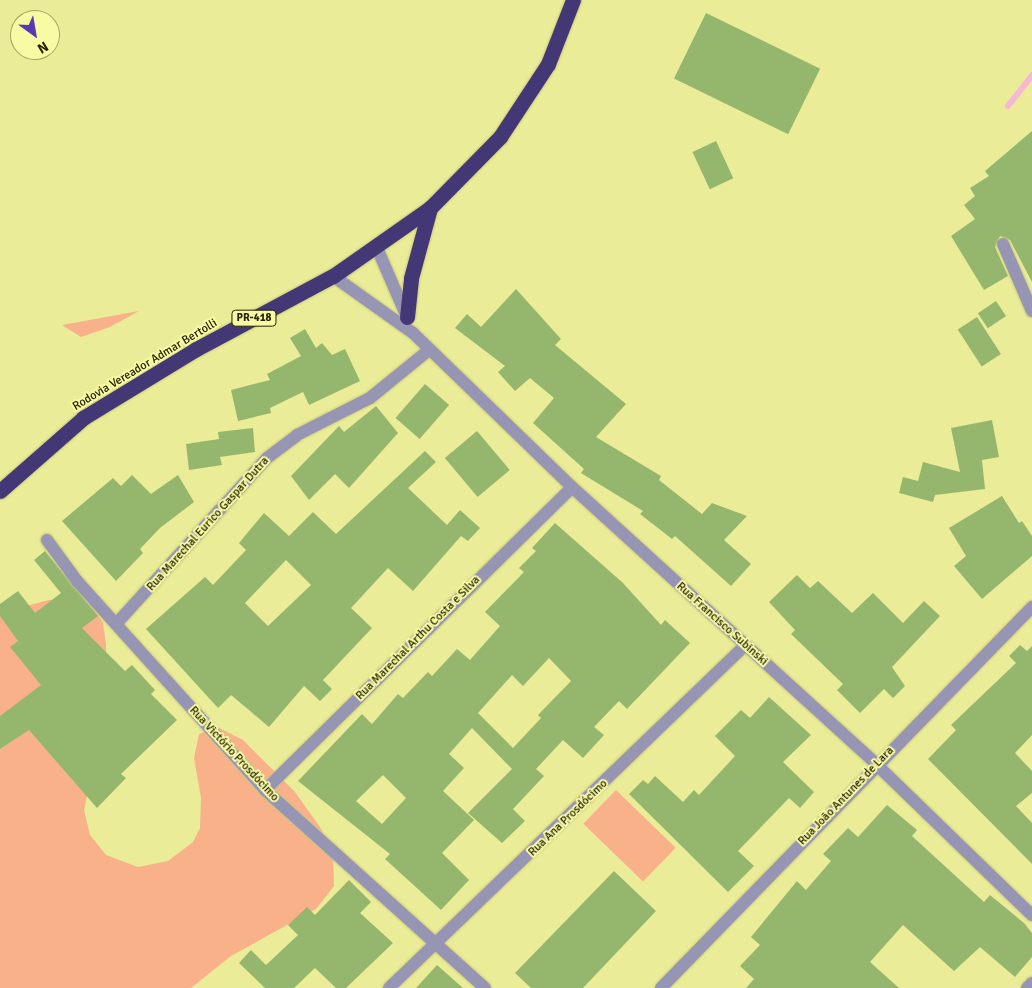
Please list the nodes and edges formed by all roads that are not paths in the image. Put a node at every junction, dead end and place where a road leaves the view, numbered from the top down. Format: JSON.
{"nodes":[{"id":1,"x":573,"y":0,"type":"edge"},
{"id":2,"x":430,"y":208,"type":"junction"},
{"id":3,"x":1002,"y":244,"type":"dead end"},
{"id":4,"x":378,"y":248,"type":"junction"},
{"id":5,"x":333,"y":276,"type":"junction"},
{"id":6,"x":1032,"y":311,"type":"edge"},
{"id":7,"x":407,"y":318,"type":"junction"},
{"id":8,"x":413,"y":333,"type":"junction"},
{"id":9,"x":430,"y":349,"type":"junction"},
{"id":10,"x":572,"y":487,"type":"junction"},
{"id":11,"x":0,"y":491,"type":"edge"},
{"id":12,"x":47,"y":540,"type":"dead end"},
{"id":13,"x":1032,"y":607,"type":"edge"},
{"id":14,"x":116,"y":624,"type":"junction"},
{"id":15,"x":745,"y":645,"type":"junction"},
{"id":16,"x":876,"y":764,"type":"junction"},
{"id":17,"x":265,"y":790,"type":"junction"},
{"id":18,"x":1032,"y":915,"type":"edge"},
{"id":19,"x":438,"y":944,"type":"junction"},
{"id":20,"x":1032,"y":983,"type":"edge"},
{"id":21,"x":389,"y":988,"type":"edge"},
{"id":22,"x":485,"y":988,"type":"edge"},
{"id":23,"x":661,"y":988,"type":"edge"},
{"id":24,"x":1027,"y":988,"type":"edge"}],
"edges":[{"from":1,"to":2,"type":"highway","name":"Rodovia Vereador Admar Bertolli","number":"PR-418"},
{"from":2,"to":4,"type":"highway","name":"Rodovia Vereador Admar Bertolli","number":"PR-418"},
{"from":2,"to":7,"type":"highway"},
{"from":3,"to":6,"type":"street"},
{"from":4,"to":5,"type":"highway","name":"Rodovia Vereador Admar Bertolli","number":"PR-418"},
{"from":4,"to":7,"type":"street","name":"Rua Francisco Subinski"},
{"from":5,"to":8,"type":"street","name":"Rua Francisco Subinski"},
{"from":5,"to":11,"type":"highway","name":"Rodovia Vereador Admar Bertolli","number":"PR-418"},
{"from":7,"to":8,"type":"street","name":"Rua Francisco Subinski"},
{"from":8,"to":9,"type":"street","name":"Rua Francisco Subinski"},
{"from":9,"to":10,"type":"street","name":"Rua Francisco Subinski"},
{"from":9,"to":14,"type":"street","name":"Rua Marechal Eurico Gaspar Dutra"},
{"from":10,"to":15,"type":"street","name":"Rua Francisco Subinski"},
{"from":10,"to":17,"type":"street","name":"Rua Marechal Arthu Costa e Silva"},
{"from":12,"to":14,"type":"street","name":"Rua Victório Prosdócimo"},
{"from":13,"to":16,"type":"street","name":"Rua João Antunes de Lara"},
{"from":14,"to":17,"type":"street","name":"Rua Victório Prosdócimo"},
{"from":15,"to":16,"type":"street","name":"Rua Francisco Subinski"},
{"from":15,"to":19,"type":"street","name":"Rua Ana Prosdócimo"},
{"from":16,"to":18,"type":"street","name":"Rua Francisco Subinski"},
{"from":16,"to":23,"type":"street","name":"Rua João Antunes de Lara"},
{"from":17,"to":19,"type":"street","name":"Rua Victório Prosdócimo"},
{"from":19,"to":21,"type":"street","name":"Rua Ana Prosdócimo"},
{"from":19,"to":22,"type":"street","name":"Rua Victório Prosdócimo"},
{"from":20,"to":24,"type":"street"}]}
